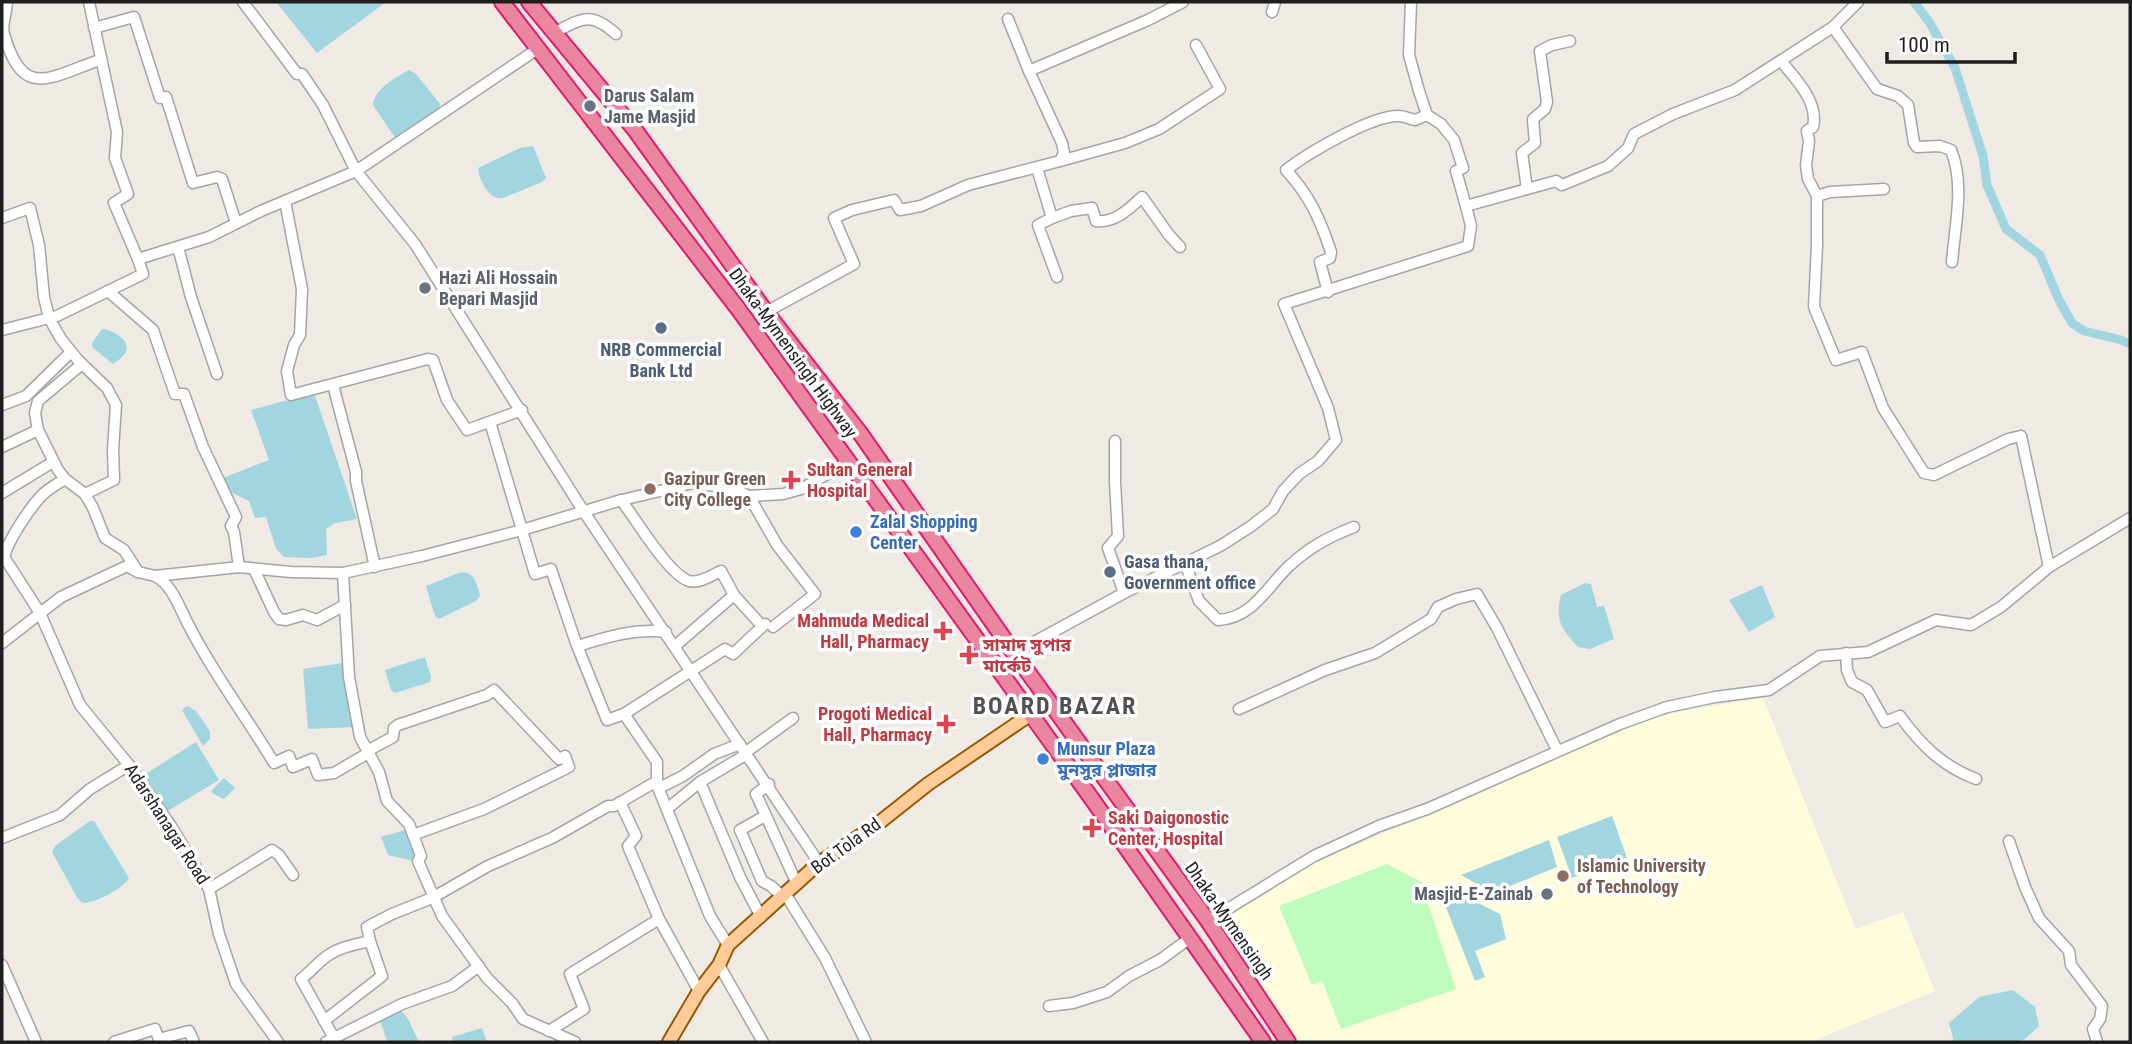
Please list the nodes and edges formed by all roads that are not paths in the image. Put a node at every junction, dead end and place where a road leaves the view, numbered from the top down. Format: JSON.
{"nodes":[{"id":1,"x":7,"y":2,"type":"edge"},
{"id":2,"x":89,"y":2,"type":"edge"},
{"id":3,"x":243,"y":2,"type":"edge"},
{"id":4,"x":502,"y":2,"type":"edge"},
{"id":5,"x":529,"y":2,"type":"edge"},
{"id":6,"x":1183,"y":2,"type":"edge"},
{"id":7,"x":1410,"y":2,"type":"edge"},
{"id":8,"x":1858,"y":2,"type":"edge"},
{"id":9,"x":1008,"y":19,"type":"dead end"},
{"id":10,"x":1833,"y":27,"type":"junction"},
{"id":11,"x":94,"y":28,"type":"junction"},
{"id":12,"x":554,"y":33,"type":"junction"},
{"id":13,"x":616,"y":34,"type":"dead end"},
{"id":14,"x":1570,"y":41,"type":"dead end"},
{"id":15,"x":1196,"y":45,"type":"dead end"},
{"id":16,"x":539,"y":48,"type":"junction"},
{"id":17,"x":100,"y":60,"type":"junction"},
{"id":18,"x":1781,"y":61,"type":"junction"},
{"id":19,"x":1029,"y":71,"type":"junction"},
{"id":20,"x":1427,"y":115,"type":"junction"},
{"id":21,"x":1060,"y":161,"type":"junction"},
{"id":22,"x":1037,"y":168,"type":"junction"},
{"id":23,"x":356,"y":172,"type":"junction"},
{"id":24,"x":1527,"y":189,"type":"junction"},
{"id":25,"x":1884,"y":189,"type":"dead end"},
{"id":26,"x":1817,"y":196,"type":"junction"},
{"id":27,"x":285,"y":201,"type":"junction"},
{"id":28,"x":1466,"y":206,"type":"junction"},
{"id":29,"x":2,"y":218,"type":"edge"},
{"id":30,"x":1052,"y":218,"type":"junction"},
{"id":31,"x":236,"y":223,"type":"junction"},
{"id":32,"x":178,"y":247,"type":"junction"},
{"id":33,"x":1180,"y":247,"type":"dead end"},
{"id":34,"x":138,"y":259,"type":"junction"},
{"id":35,"x":1952,"y":261,"type":"dead end"},
{"id":36,"x":1057,"y":277,"type":"dead end"},
{"id":37,"x":107,"y":291,"type":"junction"},
{"id":38,"x":1328,"y":292,"type":"junction"},
{"id":39,"x":766,"y":312,"type":"junction"},
{"id":40,"x":49,"y":318,"type":"junction"},
{"id":41,"x":2,"y":330,"type":"edge"},
{"id":42,"x":72,"y":352,"type":"junction"},
{"id":43,"x":82,"y":364,"type":"junction"},
{"id":44,"x":218,"y":374,"type":"dead end"},
{"id":45,"x":333,"y":385,"type":"junction"},
{"id":46,"x":2,"y":405,"type":"edge"},
{"id":47,"x":522,"y":410,"type":"junction"},
{"id":48,"x":490,"y":422,"type":"junction"},
{"id":49,"x":38,"y":430,"type":"junction"},
{"id":50,"x":1115,"y":441,"type":"dead end"},
{"id":51,"x":2,"y":447,"type":"edge"},
{"id":52,"x":848,"y":461,"type":"junction"},
{"id":53,"x":53,"y":462,"type":"junction"},
{"id":54,"x":65,"y":480,"type":"junction"},
{"id":55,"x":2,"y":493,"type":"edge"},
{"id":56,"x":85,"y":494,"type":"junction"},
{"id":57,"x":749,"y":496,"type":"junction"},
{"id":58,"x":621,"y":500,"type":"junction"},
{"id":59,"x":584,"y":512,"type":"junction"},
{"id":60,"x":2130,"y":517,"type":"edge"},
{"id":61,"x":1354,"y":527,"type":"dead end"},
{"id":62,"x":522,"y":530,"type":"junction"},
{"id":63,"x":1185,"y":563,"type":"junction"},
{"id":64,"x":239,"y":567,"type":"junction"},
{"id":65,"x":375,"y":567,"type":"junction"},
{"id":66,"x":2049,"y":567,"type":"junction"},
{"id":67,"x":254,"y":569,"type":"junction"},
{"id":68,"x":138,"y":572,"type":"junction"},
{"id":69,"x":343,"y":573,"type":"junction"},
{"id":70,"x":155,"y":576,"type":"junction"},
{"id":71,"x":1124,"y":593,"type":"junction"},
{"id":72,"x":734,"y":595,"type":"junction"},
{"id":73,"x":345,"y":605,"type":"junction"},
{"id":74,"x":40,"y":613,"type":"junction"},
{"id":75,"x":767,"y":625,"type":"junction"},
{"id":76,"x":666,"y":632,"type":"junction"},
{"id":77,"x":2,"y":643,"type":"edge"},
{"id":78,"x":578,"y":646,"type":"junction"},
{"id":79,"x":675,"y":646,"type":"junction"},
{"id":80,"x":1014,"y":653,"type":"junction"},
{"id":81,"x":1846,"y":653,"type":"junction"},
{"id":82,"x":692,"y":671,"type":"junction"},
{"id":83,"x":1239,"y":709,"type":"dead end"},
{"id":84,"x":624,"y":714,"type":"junction"},
{"id":85,"x":1031,"y":714,"type":"junction"},
{"id":86,"x":793,"y":718,"type":"dead end"},
{"id":87,"x":744,"y":750,"type":"junction"},
{"id":88,"x":1557,"y":750,"type":"junction"},
{"id":89,"x":369,"y":751,"type":"junction"},
{"id":90,"x":130,"y":765,"type":"junction"},
{"id":91,"x":1976,"y":779,"type":"dead end"},
{"id":92,"x":699,"y":782,"type":"junction"},
{"id":93,"x":769,"y":784,"type":"junction"},
{"id":94,"x":658,"y":785,"type":"junction"},
{"id":95,"x":620,"y":802,"type":"junction"},
{"id":96,"x":667,"y":809,"type":"junction"},
{"id":97,"x":765,"y":816,"type":"junction"},
{"id":98,"x":413,"y":835,"type":"junction"},
{"id":99,"x":2,"y":838,"type":"edge"},
{"id":100,"x":2009,"y":841,"type":"dead end"},
{"id":101,"x":820,"y":863,"type":"junction"},
{"id":102,"x":293,"y":875,"type":"dead end"},
{"id":103,"x":797,"y":884,"type":"junction"},
{"id":104,"x":209,"y":889,"type":"junction"},
{"id":105,"x":784,"y":896,"type":"junction"},
{"id":106,"x":432,"y":898,"type":"junction"},
{"id":107,"x":761,"y":917,"type":"junction"},
{"id":108,"x":659,"y":919,"type":"junction"},
{"id":109,"x":1208,"y":921,"type":"junction"},
{"id":110,"x":1190,"y":938,"type":"junction"},
{"id":111,"x":370,"y":941,"type":"junction"},
{"id":112,"x":728,"y":945,"type":"junction"},
{"id":113,"x":2,"y":965,"type":"edge"},
{"id":114,"x":479,"y":965,"type":"junction"},
{"id":115,"x":719,"y":965,"type":"junction"},
{"id":116,"x":5,"y":977,"type":"edge"},
{"id":117,"x":699,"y":991,"type":"junction"},
{"id":118,"x":1049,"y":1006,"type":"dead end"},
{"id":119,"x":324,"y":1021,"type":"junction"},
{"id":120,"x":549,"y":1031,"type":"junction"},
{"id":121,"x":330,"y":1040,"type":"edge"},
{"id":122,"x":36,"y":1042,"type":"edge"},
{"id":123,"x":114,"y":1042,"type":"edge"},
{"id":124,"x":194,"y":1042,"type":"edge"},
{"id":125,"x":278,"y":1042,"type":"edge"},
{"id":126,"x":575,"y":1042,"type":"edge"},
{"id":127,"x":669,"y":1042,"type":"edge"},
{"id":128,"x":763,"y":1042,"type":"edge"},
{"id":129,"x":866,"y":1042,"type":"edge"},
{"id":130,"x":1263,"y":1042,"type":"edge"},
{"id":131,"x":1288,"y":1042,"type":"edge"},
{"id":132,"x":2097,"y":1042,"type":"edge"}],
"edges":[{"from":1,"to":17,"type":"street"},
{"from":2,"to":11,"type":"street"},
{"from":3,"to":23,"type":"street"},
{"from":4,"to":16,"type":"highway","name":"Dhaka-Mymensingh Highway"},
{"from":5,"to":12,"type":"highway","name":"Dhaka-Mymensingh Highway"},
{"from":6,"to":19,"type":"street"},
{"from":7,"to":20,"type":"street"},
{"from":8,"to":10,"type":"street"},
{"from":9,"to":19,"type":"street"},
{"from":10,"to":18,"type":"street"},
{"from":10,"to":35,"type":"street"},
{"from":11,"to":17,"type":"street"},
{"from":11,"to":31,"type":"street"},
{"from":12,"to":13,"type":"street"},
{"from":12,"to":39,"type":"highway","name":"Dhaka-Mymensingh Highway"},
{"from":14,"to":24,"type":"street"},
{"from":15,"to":21,"type":"street"},
{"from":16,"to":23,"type":"street"},
{"from":16,"to":52,"type":"highway","name":"Dhaka-Mymensingh Highway"},
{"from":17,"to":34,"type":"street"},
{"from":18,"to":24,"type":"street"},
{"from":18,"to":26,"type":"street"},
{"from":19,"to":21,"type":"street"},
{"from":20,"to":28,"type":"street"},
{"from":20,"to":38,"type":"street"},
{"from":21,"to":22,"type":"street"},
{"from":22,"to":30,"type":"street"},
{"from":22,"to":39,"type":"street"},
{"from":23,"to":27,"type":"street"},
{"from":23,"to":47,"type":"street"},
{"from":24,"to":28,"type":"street"},
{"from":25,"to":26,"type":"street"},
{"from":26,"to":66,"type":"street"},
{"from":27,"to":31,"type":"street"},
{"from":27,"to":45,"type":"street"},
{"from":28,"to":38,"type":"street"},
{"from":29,"to":40,"type":"street"},
{"from":30,"to":33,"type":"street"},
{"from":30,"to":36,"type":"street"},
{"from":31,"to":32,"type":"street"},
{"from":32,"to":34,"type":"street"},
{"from":32,"to":44,"type":"street"},
{"from":34,"to":37,"type":"street"},
{"from":37,"to":40,"type":"street"},
{"from":37,"to":64,"type":"street"},
{"from":38,"to":63,"type":"street"},
{"from":39,"to":80,"type":"highway","name":"Dhaka-Mymensingh Highway"},
{"from":40,"to":41,"type":"street"},
{"from":40,"to":42,"type":"street"},
{"from":42,"to":43,"type":"street"},
{"from":42,"to":46,"type":"street"},
{"from":43,"to":49,"type":"street"},
{"from":43,"to":56,"type":"street"},
{"from":45,"to":48,"type":"street"},
{"from":45,"to":65,"type":"street"},
{"from":47,"to":48,"type":"street"},
{"from":47,"to":59,"type":"street"},
{"from":48,"to":62,"type":"street"},
{"from":49,"to":51,"type":"street"},
{"from":49,"to":53,"type":"street"},
{"from":50,"to":71,"type":"street"},
{"from":52,"to":57,"type":"street"},
{"from":52,"to":85,"type":"highway","name":"Dhaka-Mymensingh Highway"},
{"from":53,"to":54,"type":"street"},
{"from":53,"to":55,"type":"street"},
{"from":54,"to":56,"type":"street"},
{"from":54,"to":74,"type":"street","name":"Adarshanagar Road"},
{"from":56,"to":68,"type":"street"},
{"from":57,"to":58,"type":"street"},
{"from":57,"to":75,"type":"street"},
{"from":58,"to":59,"type":"street"},
{"from":58,"to":72,"type":"street"},
{"from":59,"to":62,"type":"street"},
{"from":59,"to":76,"type":"street"},
{"from":60,"to":66,"type":"street"},
{"from":61,"to":63,"type":"street"},
{"from":62,"to":65,"type":"street"},
{"from":62,"to":78,"type":"street"},
{"from":63,"to":71,"type":"street"},
{"from":64,"to":67,"type":"street"},
{"from":64,"to":70,"type":"street"},
{"from":65,"to":69,"type":"street"},
{"from":66,"to":81,"type":"street"},
{"from":67,"to":69,"type":"street"},
{"from":67,"to":73,"type":"street"},
{"from":68,"to":70,"type":"street"},
{"from":68,"to":74,"type":"street"},
{"from":69,"to":73,"type":"street"},
{"from":70,"to":89,"type":"street"},
{"from":71,"to":80,"type":"street"},
{"from":72,"to":75,"type":"street"},
{"from":72,"to":79,"type":"street"},
{"from":73,"to":89,"type":"street"},
{"from":74,"to":77,"type":"street"},
{"from":74,"to":90,"type":"street","name":"Adarshanagar Road"},
{"from":75,"to":82,"type":"street"},
{"from":76,"to":78,"type":"street"},
{"from":76,"to":79,"type":"street"},
{"from":78,"to":84,"type":"street"},
{"from":79,"to":82,"type":"street"},
{"from":80,"to":109,"type":"highway","name":"Dhaka-Mymensingh"},
{"from":81,"to":88,"type":"street"},
{"from":81,"to":91,"type":"street"},
{"from":82,"to":84,"type":"street"},
{"from":82,"to":87,"type":"street"},
{"from":83,"to":88,"type":"street"},
{"from":84,"to":94,"type":"street"},
{"from":85,"to":101,"type":"main road","name":"Bot Tola Rd"},
{"from":85,"to":110,"type":"highway","name":"Dhaka-Mymensingh Highway"},
{"from":86,"to":87,"type":"street"},
{"from":87,"to":92,"type":"street"},
{"from":87,"to":93,"type":"street"},
{"from":87,"to":94,"type":"street"},
{"from":88,"to":109,"type":"street"},
{"from":89,"to":98,"type":"street"},
{"from":89,"to":98,"type":"street"},
{"from":90,"to":99,"type":"street"},
{"from":90,"to":104,"type":"street","name":"Adarshanagar Road"},
{"from":92,"to":96,"type":"street"},
{"from":92,"to":107,"type":"street"},
{"from":93,"to":97,"type":"street"},
{"from":93,"to":101,"type":"street"},
{"from":94,"to":95,"type":"street"},
{"from":94,"to":96,"type":"street"},
{"from":95,"to":106,"type":"street"},
{"from":95,"to":108,"type":"street"},
{"from":96,"to":112,"type":"street"},
{"from":97,"to":103,"type":"street"},
{"from":97,"to":105,"type":"street"},
{"from":98,"to":106,"type":"street"},
{"from":100,"to":132,"type":"street"},
{"from":101,"to":103,"type":"main road","name":"Bot Tola Rd"},
{"from":102,"to":104,"type":"street"},
{"from":103,"to":105,"type":"main road","name":"Bot Tola Rd"},
{"from":104,"to":125,"type":"street","name":"Adarshanagar Road"},
{"from":105,"to":107,"type":"main road","name":"Bot Tola Rd"},
{"from":105,"to":129,"type":"street"},
{"from":106,"to":111,"type":"street"},
{"from":106,"to":114,"type":"street"},
{"from":107,"to":112,"type":"main road","name":"Bot Tola Rd"},
{"from":108,"to":117,"type":"street"},
{"from":108,"to":120,"type":"street"},
{"from":109,"to":131,"type":"highway","name":"Dhaka-Mymensingh"},
{"from":110,"to":118,"type":"street"},
{"from":110,"to":130,"type":"highway","name":"Dhaka-Mymensingh Highway"},
{"from":111,"to":119,"type":"street"},
{"from":111,"to":119,"type":"street"},
{"from":112,"to":115,"type":"main road","name":"Bot Tola Rd"},
{"from":113,"to":116,"type":"street"},
{"from":114,"to":120,"type":"street"},
{"from":114,"to":121,"type":"street"},
{"from":115,"to":117,"type":"main road","name":"Bot Tola Rd"},
{"from":115,"to":128,"type":"street"},
{"from":116,"to":122,"type":"street"},
{"from":117,"to":127,"type":"main road","name":"Bot Tola Rd"},
{"from":119,"to":121,"type":"street"},
{"from":120,"to":126,"type":"street"},
{"from":123,"to":124,"type":"street"}]}
